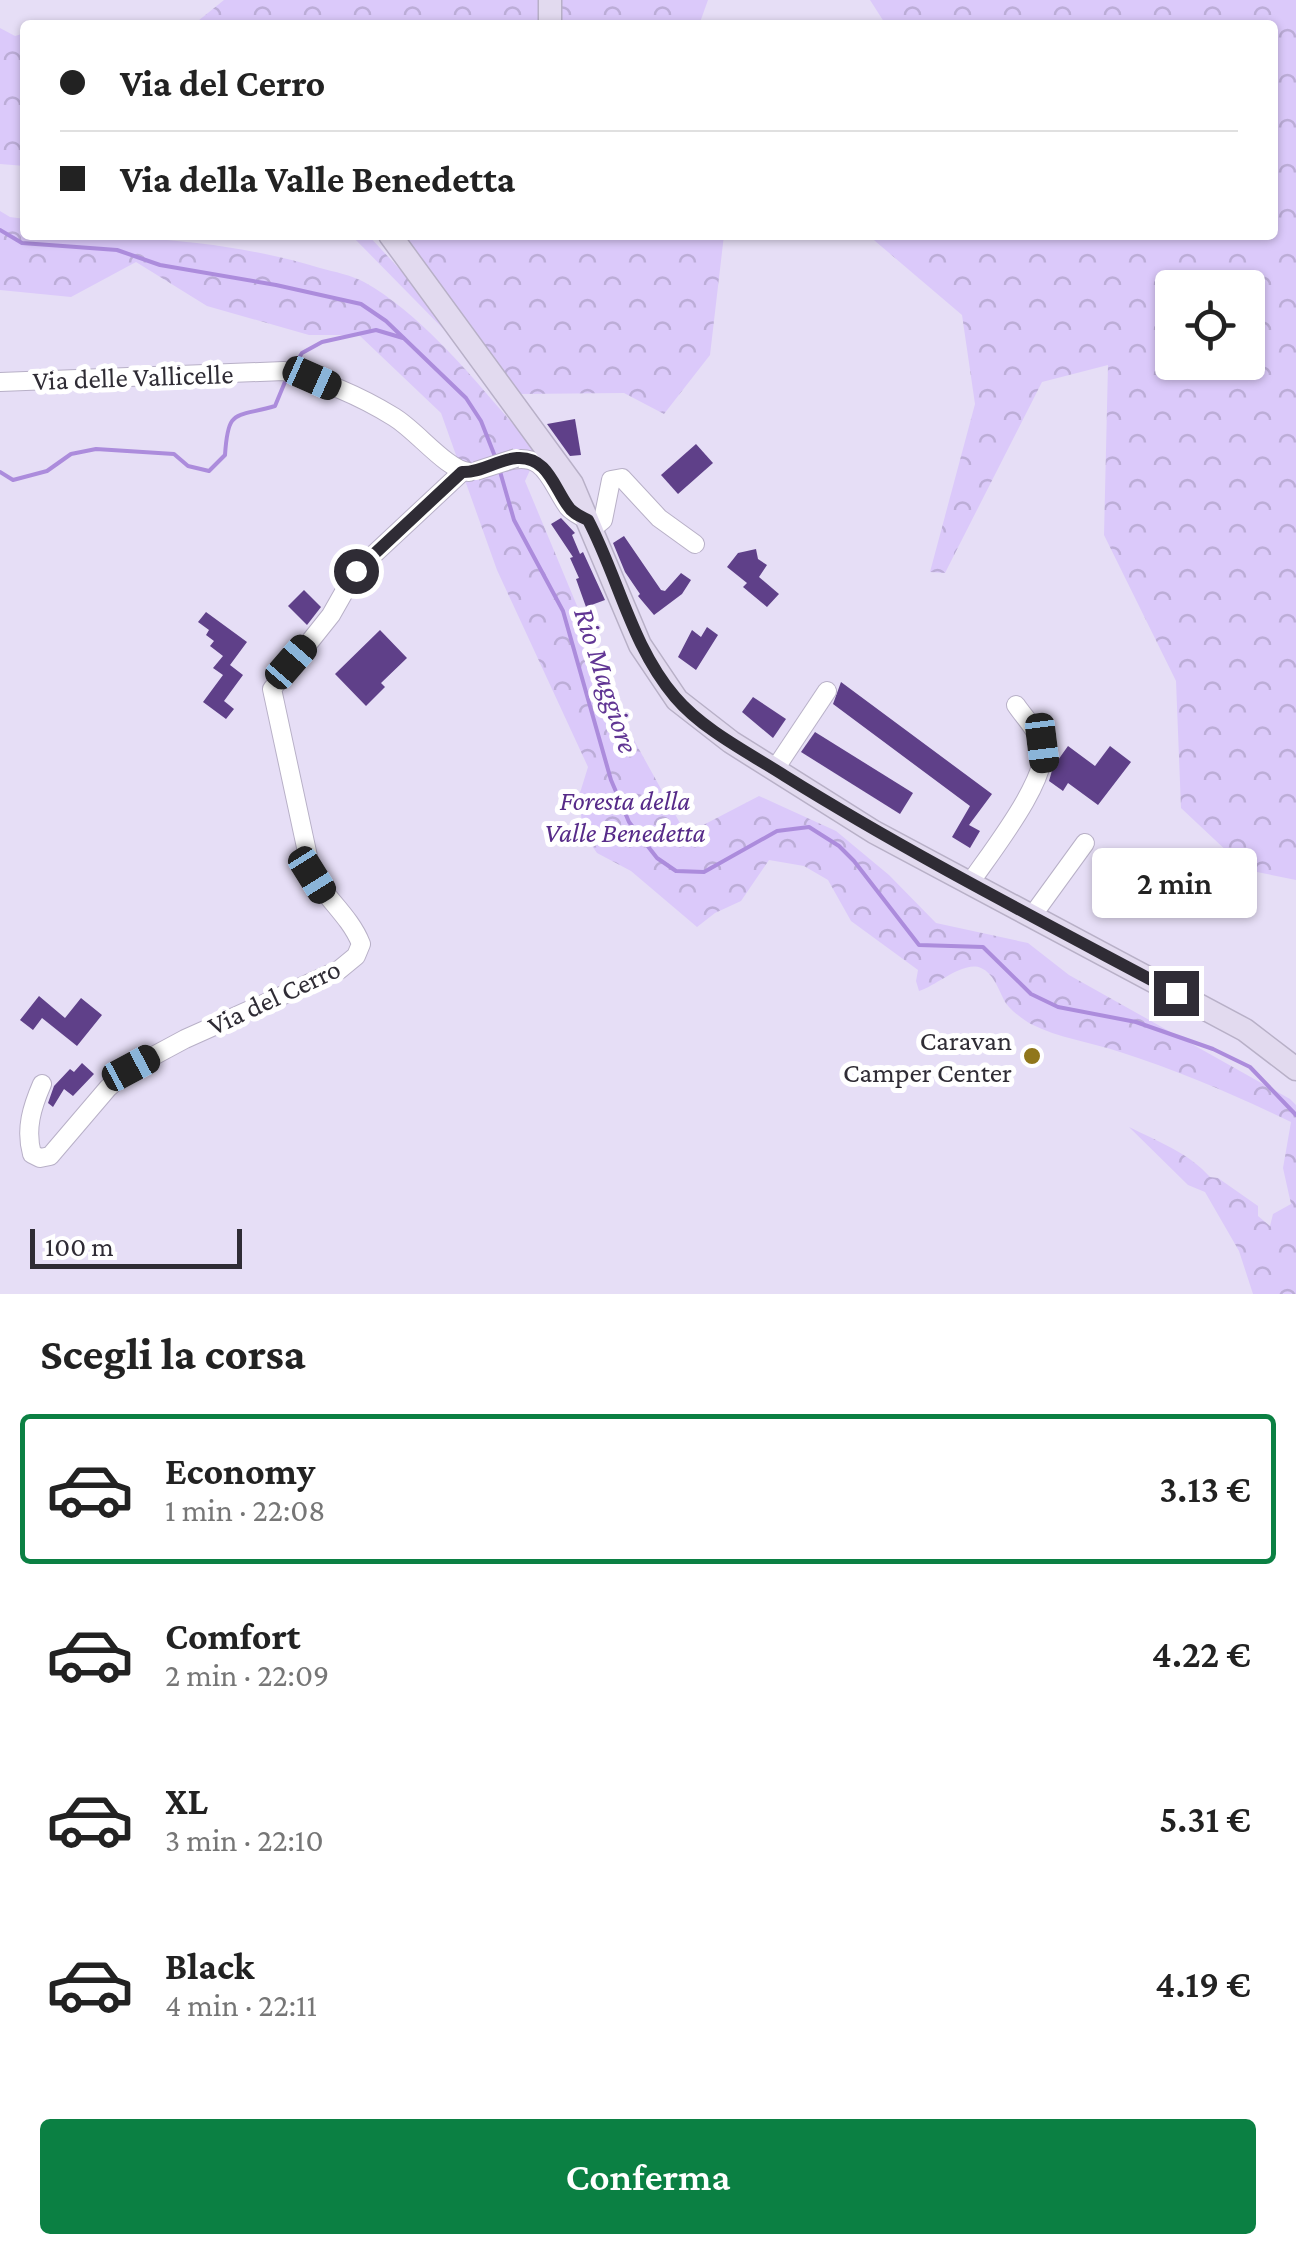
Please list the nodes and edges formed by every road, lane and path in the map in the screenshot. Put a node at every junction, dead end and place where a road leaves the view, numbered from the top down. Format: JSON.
{"nodes":[{"id":1,"x":394,"y":240,"type":"edge"},
{"id":2,"x":0,"y":382,"type":"edge"},
{"id":3,"x":469,"y":471,"type":"junction"},
{"id":4,"x":590,"y":524,"type":"junction"},
{"id":5,"x":695,"y":544,"type":"dead end"},
{"id":6,"x":827,"y":691,"type":"dead end"},
{"id":7,"x":1016,"y":706,"type":"dead end"},
{"id":8,"x":775,"y":769,"type":"junction"},
{"id":9,"x":1085,"y":843,"type":"dead end"},
{"id":10,"x":970,"y":883,"type":"junction"},
{"id":11,"x":1032,"y":916,"type":"junction"},
{"id":12,"x":1296,"y":1070,"type":"edge"},
{"id":13,"x":42,"y":1084,"type":"dead end"}],
"edges":[{"from":1,"to":4,"type":"main road"},
{"from":2,"to":3,"type":"street","name":"Via delle Vallicelle"},
{"from":3,"to":4,"type":"street","bridge":true},
{"from":3,"to":13,"type":"street","name":"Via del Cerro"},
{"from":4,"to":5,"type":"street"},
{"from":4,"to":8,"type":"main road"},
{"from":6,"to":8,"type":"street"},
{"from":7,"to":10,"type":"street"},
{"from":8,"to":10,"type":"main road"},
{"from":9,"to":11,"type":"street"},
{"from":10,"to":11,"type":"main road"},
{"from":11,"to":12,"type":"main road"}]}
